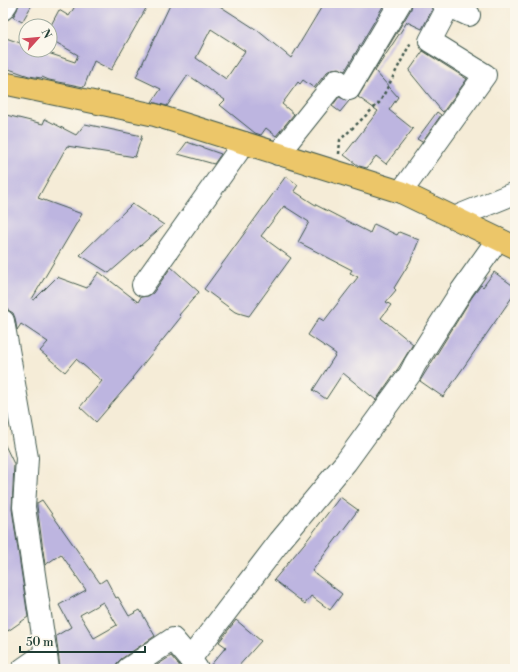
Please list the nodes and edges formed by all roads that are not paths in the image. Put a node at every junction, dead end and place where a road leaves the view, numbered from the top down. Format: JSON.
{"nodes":[{"id":1,"x":7,"y":3,"type":"edge"},
{"id":2,"x":400,"y":3,"type":"edge"},
{"id":3,"x":446,"y":4,"type":"edge"},
{"id":4,"x":3,"y":9,"type":"edge"},
{"id":5,"x":469,"y":15,"type":"dead end"},
{"id":6,"x":3,"y":84,"type":"edge"},
{"id":7,"x":244,"y":143,"type":"junction"},
{"id":8,"x":278,"y":154,"type":"junction"},
{"id":9,"x":401,"y":192,"type":"junction"},
{"id":10,"x":515,"y":193,"type":"edge"},
{"id":11,"x":461,"y":215,"type":"dead end"},
{"id":12,"x":506,"y":243,"type":"edge"},
{"id":13,"x":142,"y":285,"type":"dead end"},
{"id":14,"x":3,"y":321,"type":"edge"},
{"id":15,"x":47,"y":661,"type":"edge"},
{"id":16,"x":193,"y":664,"type":"edge"},
{"id":17,"x":23,"y":669,"type":"edge"},
{"id":18,"x":128,"y":669,"type":"edge"}],
"edges":[{"from":1,"to":4,"type":"street"},
{"from":2,"to":8,"type":"street"},
{"from":3,"to":5,"type":"street"},
{"from":3,"to":9,"type":"street"},
{"from":6,"to":7,"type":"main road"},
{"from":7,"to":8,"type":"main road"},
{"from":7,"to":13,"type":"street"},
{"from":8,"to":9,"type":"main road"},
{"from":9,"to":12,"type":"main road"},
{"from":10,"to":11,"type":"street"},
{"from":12,"to":16,"type":"street"},
{"from":14,"to":15,"type":"street"},
{"from":15,"to":17,"type":"street"},
{"from":16,"to":18,"type":"street"}]}
